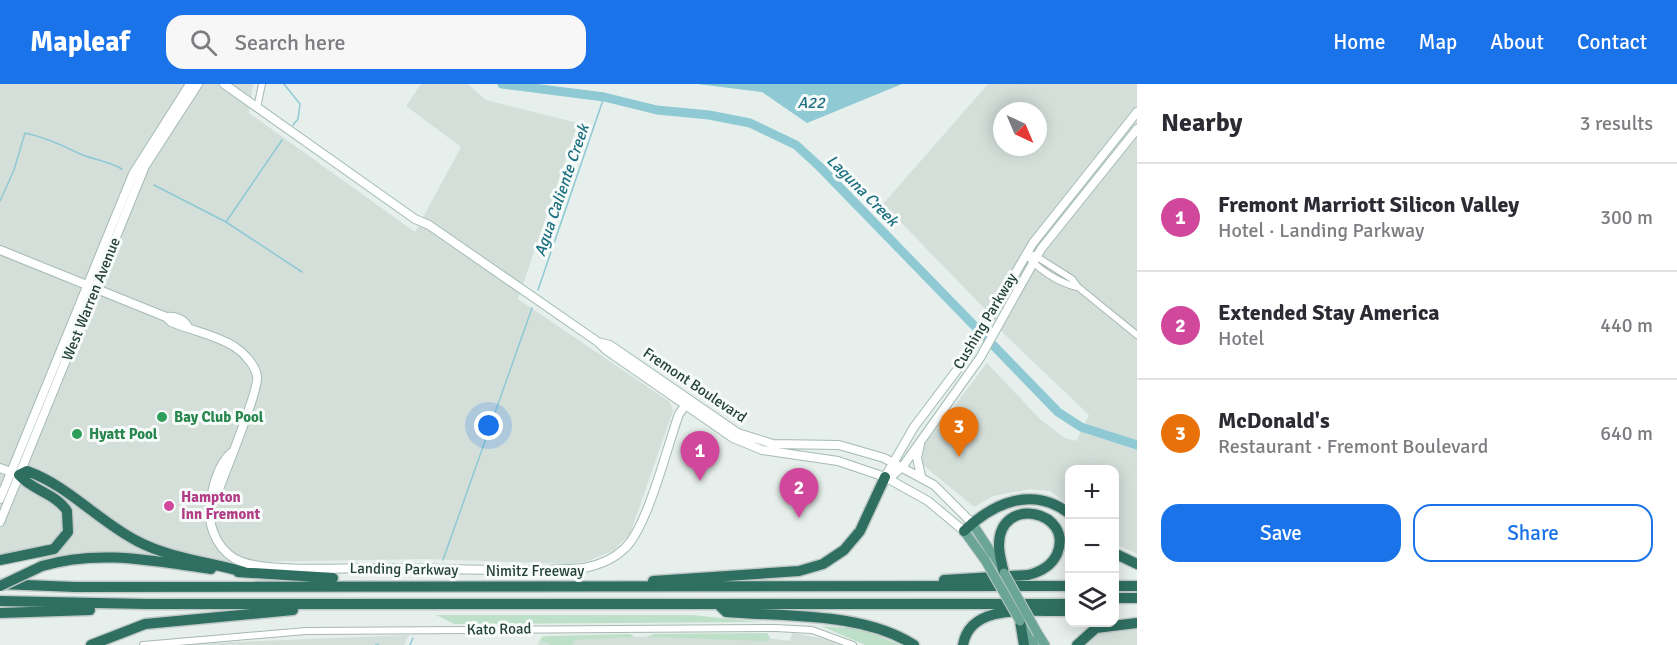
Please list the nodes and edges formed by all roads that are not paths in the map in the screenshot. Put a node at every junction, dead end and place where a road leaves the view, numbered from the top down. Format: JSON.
{"nodes":[{"id":1,"x":203,"y":84,"type":"edge"},
{"id":2,"x":224,"y":84,"type":"edge"},
{"id":3,"x":262,"y":84,"type":"edge"},
{"id":4,"x":194,"y":86,"type":"edge"},
{"id":5,"x":257,"y":108,"type":"junction"},
{"id":6,"x":1137,"y":112,"type":"edge"},
{"id":7,"x":1137,"y":129,"type":"edge"},
{"id":8,"x":0,"y":250,"type":"edge"},
{"id":9,"x":1026,"y":254,"type":"junction"},
{"id":10,"x":1035,"y":259,"type":"junction"},
{"id":11,"x":91,"y":288,"type":"junction"},
{"id":12,"x":1137,"y":335,"type":"edge"},
{"id":13,"x":687,"y":403,"type":"junction"},
{"id":14,"x":925,"y":433,"type":"junction"},
{"id":15,"x":781,"y":444,"type":"junction"},
{"id":16,"x":811,"y":446,"type":"junction"},
{"id":17,"x":762,"y":450,"type":"junction"},
{"id":18,"x":790,"y":455,"type":"junction"},
{"id":19,"x":893,"y":462,"type":"junction"},
{"id":20,"x":903,"y":466,"type":"junction"},
{"id":21,"x":0,"y":468,"type":"edge"},
{"id":22,"x":16,"y":474,"type":"junction"},
{"id":23,"x":921,"y":476,"type":"junction"},
{"id":24,"x":885,"y":477,"type":"junction"},
{"id":25,"x":0,"y":499,"type":"edge"},
{"id":26,"x":1065,"y":511,"type":"edge"},
{"id":27,"x":0,"y":522,"type":"edge"},
{"id":28,"x":968,"y":527,"type":"junction"},
{"id":29,"x":1119,"y":555,"type":"edge"},
{"id":30,"x":993,"y":557,"type":"junction"},
{"id":31,"x":0,"y":560,"type":"edge"},
{"id":32,"x":1137,"y":564,"type":"edge"},
{"id":33,"x":244,"y":572,"type":"junction"},
{"id":34,"x":1004,"y":573,"type":"joint"},
{"id":35,"x":0,"y":585,"type":"edge"},
{"id":36,"x":355,"y":585,"type":"junction"},
{"id":37,"x":645,"y":586,"type":"junction"},
{"id":38,"x":1065,"y":586,"type":"edge"},
{"id":39,"x":1119,"y":586,"type":"edge"},
{"id":40,"x":1137,"y":586,"type":"edge"},
{"id":41,"x":860,"y":587,"type":"junction"},
{"id":42,"x":0,"y":595,"type":"edge"},
{"id":43,"x":1065,"y":598,"type":"edge"},
{"id":44,"x":1137,"y":598,"type":"edge"},
{"id":45,"x":0,"y":601,"type":"edge"},
{"id":46,"x":1119,"y":602,"type":"edge"},
{"id":47,"x":1119,"y":603,"type":"edge"},
{"id":48,"x":146,"y":604,"type":"junction"},
{"id":49,"x":306,"y":604,"type":"junction"},
{"id":50,"x":1065,"y":604,"type":"edge"},
{"id":51,"x":1137,"y":604,"type":"edge"},
{"id":52,"x":719,"y":605,"type":"junction"},
{"id":53,"x":1065,"y":610,"type":"edge"},
{"id":54,"x":0,"y":613,"type":"edge"},
{"id":55,"x":1020,"y":621,"type":"joint"},
{"id":56,"x":1137,"y":623,"type":"edge"},
{"id":57,"x":1030,"y":640,"type":"edge"},
{"id":58,"x":91,"y":645,"type":"edge"},
{"id":59,"x":143,"y":645,"type":"edge"},
{"id":60,"x":853,"y":645,"type":"edge"},
{"id":61,"x":914,"y":645,"type":"edge"},
{"id":62,"x":963,"y":645,"type":"edge"},
{"id":63,"x":1045,"y":645,"type":"edge"},
{"id":64,"x":1077,"y":645,"type":"edge"}],
"edges":[{"from":1,"to":4,"type":"main road"},
{"from":2,"to":5,"type":"main road","name":"Fremont Boulevard"},
{"from":3,"to":5,"type":"street"},
{"from":4,"to":11,"type":"main road","name":"West Warren Avenue"},
{"from":5,"to":13,"type":"main road","name":"Fremont Boulevard"},
{"from":6,"to":9,"type":"main road","name":"Cushing Parkway"},
{"from":7,"to":10,"type":"main road","name":"Cushing Parkway"},
{"from":8,"to":11,"type":"main road","name":"Landing Parkway"},
{"from":9,"to":10,"type":"street"},
{"from":9,"to":19,"type":"main road","name":"Cushing Parkway"},
{"from":10,"to":12,"type":"street"},
{"from":10,"to":14,"type":"main road","name":"Cushing Parkway"},
{"from":11,"to":13,"type":"main road","name":"Landing Parkway"},
{"from":11,"to":22,"type":"main road","name":"West Warren Avenue"},
{"from":13,"to":15,"type":"main road","name":"Fremont Boulevard"},
{"from":13,"to":17,"type":"main road","name":"Fremont Boulevard"},
{"from":14,"to":20,"type":"main road","name":"Cushing Parkway"},
{"from":14,"to":23,"type":"main road"},
{"from":15,"to":16,"type":"main road","name":"Fremont Boulevard"},
{"from":15,"to":17,"type":"main road"},
{"from":16,"to":18,"type":"main road"},
{"from":16,"to":19,"type":"main road","name":"Fremont Boulevard"},
{"from":17,"to":18,"type":"main road","name":"Fremont Boulevard"},
{"from":18,"to":24,"type":"main road","name":"Fremont Boulevard"},
{"from":19,"to":20,"type":"main road","name":"Fremont Boulevard"},
{"from":19,"to":24,"type":"main road","name":"Cushing Parkway"},
{"from":20,"to":23,"type":"main road","name":"Fremont Boulevard"},
{"from":20,"to":24,"type":"main road","name":"Cushing Parkway"},
{"from":21,"to":22,"type":"main road"},
{"from":22,"to":25,"type":"main road","name":"West Warren Avenue"},
{"from":22,"to":27,"type":"main road","name":"West Warren Avenue"},
{"from":22,"to":31,"type":"highway"},
{"from":22,"to":33,"type":"highway"},
{"from":23,"to":28,"type":"main road","name":"Fremont Boulevard"},
{"from":24,"to":28,"type":"main road","name":"Fremont Boulevard"},
{"from":24,"to":37,"type":"highway"},
{"from":26,"to":28,"type":"highway"},
{"from":28,"to":30,"type":"main road","name":"Fremont Boulevard"},
{"from":29,"to":32,"type":"highway"},
{"from":30,"to":34,"type":"highway"},
{"from":30,"to":41,"type":"highway"},
{"from":30,"to":55,"type":"main road","name":"Fremont Boulevard","bridge":true},
{"from":33,"to":35,"type":"highway","bridge":true},
{"from":33,"to":36,"type":"highway"},
{"from":34,"to":57,"type":"main road","bridge":true},
{"from":35,"to":36,"type":"highway","name":"Nimitz Freeway"},
{"from":36,"to":37,"type":"highway","name":"Nimitz Freeway"},
{"from":37,"to":41,"type":"highway","name":"Nimitz Freeway"},
{"from":38,"to":41,"type":"highway","name":"Nimitz Freeway"},
{"from":39,"to":40,"type":"highway"},
{"from":42,"to":43,"type":"highway"},
{"from":44,"to":46,"type":"highway"},
{"from":45,"to":48,"type":"highway"},
{"from":47,"to":51,"type":"highway"},
{"from":48,"to":49,"type":"highway"},
{"from":48,"to":54,"type":"highway"},
{"from":49,"to":52,"type":"highway"},
{"from":49,"to":58,"type":"highway"},
{"from":50,"to":52,"type":"highway"},
{"from":52,"to":61,"type":"highway"},
{"from":53,"to":62,"type":"highway"},
{"from":55,"to":57,"type":"highway"},
{"from":56,"to":64,"type":"highway"},
{"from":57,"to":63,"type":"main road"},
{"from":59,"to":60,"type":"street","name":"Kato Road"}]}
